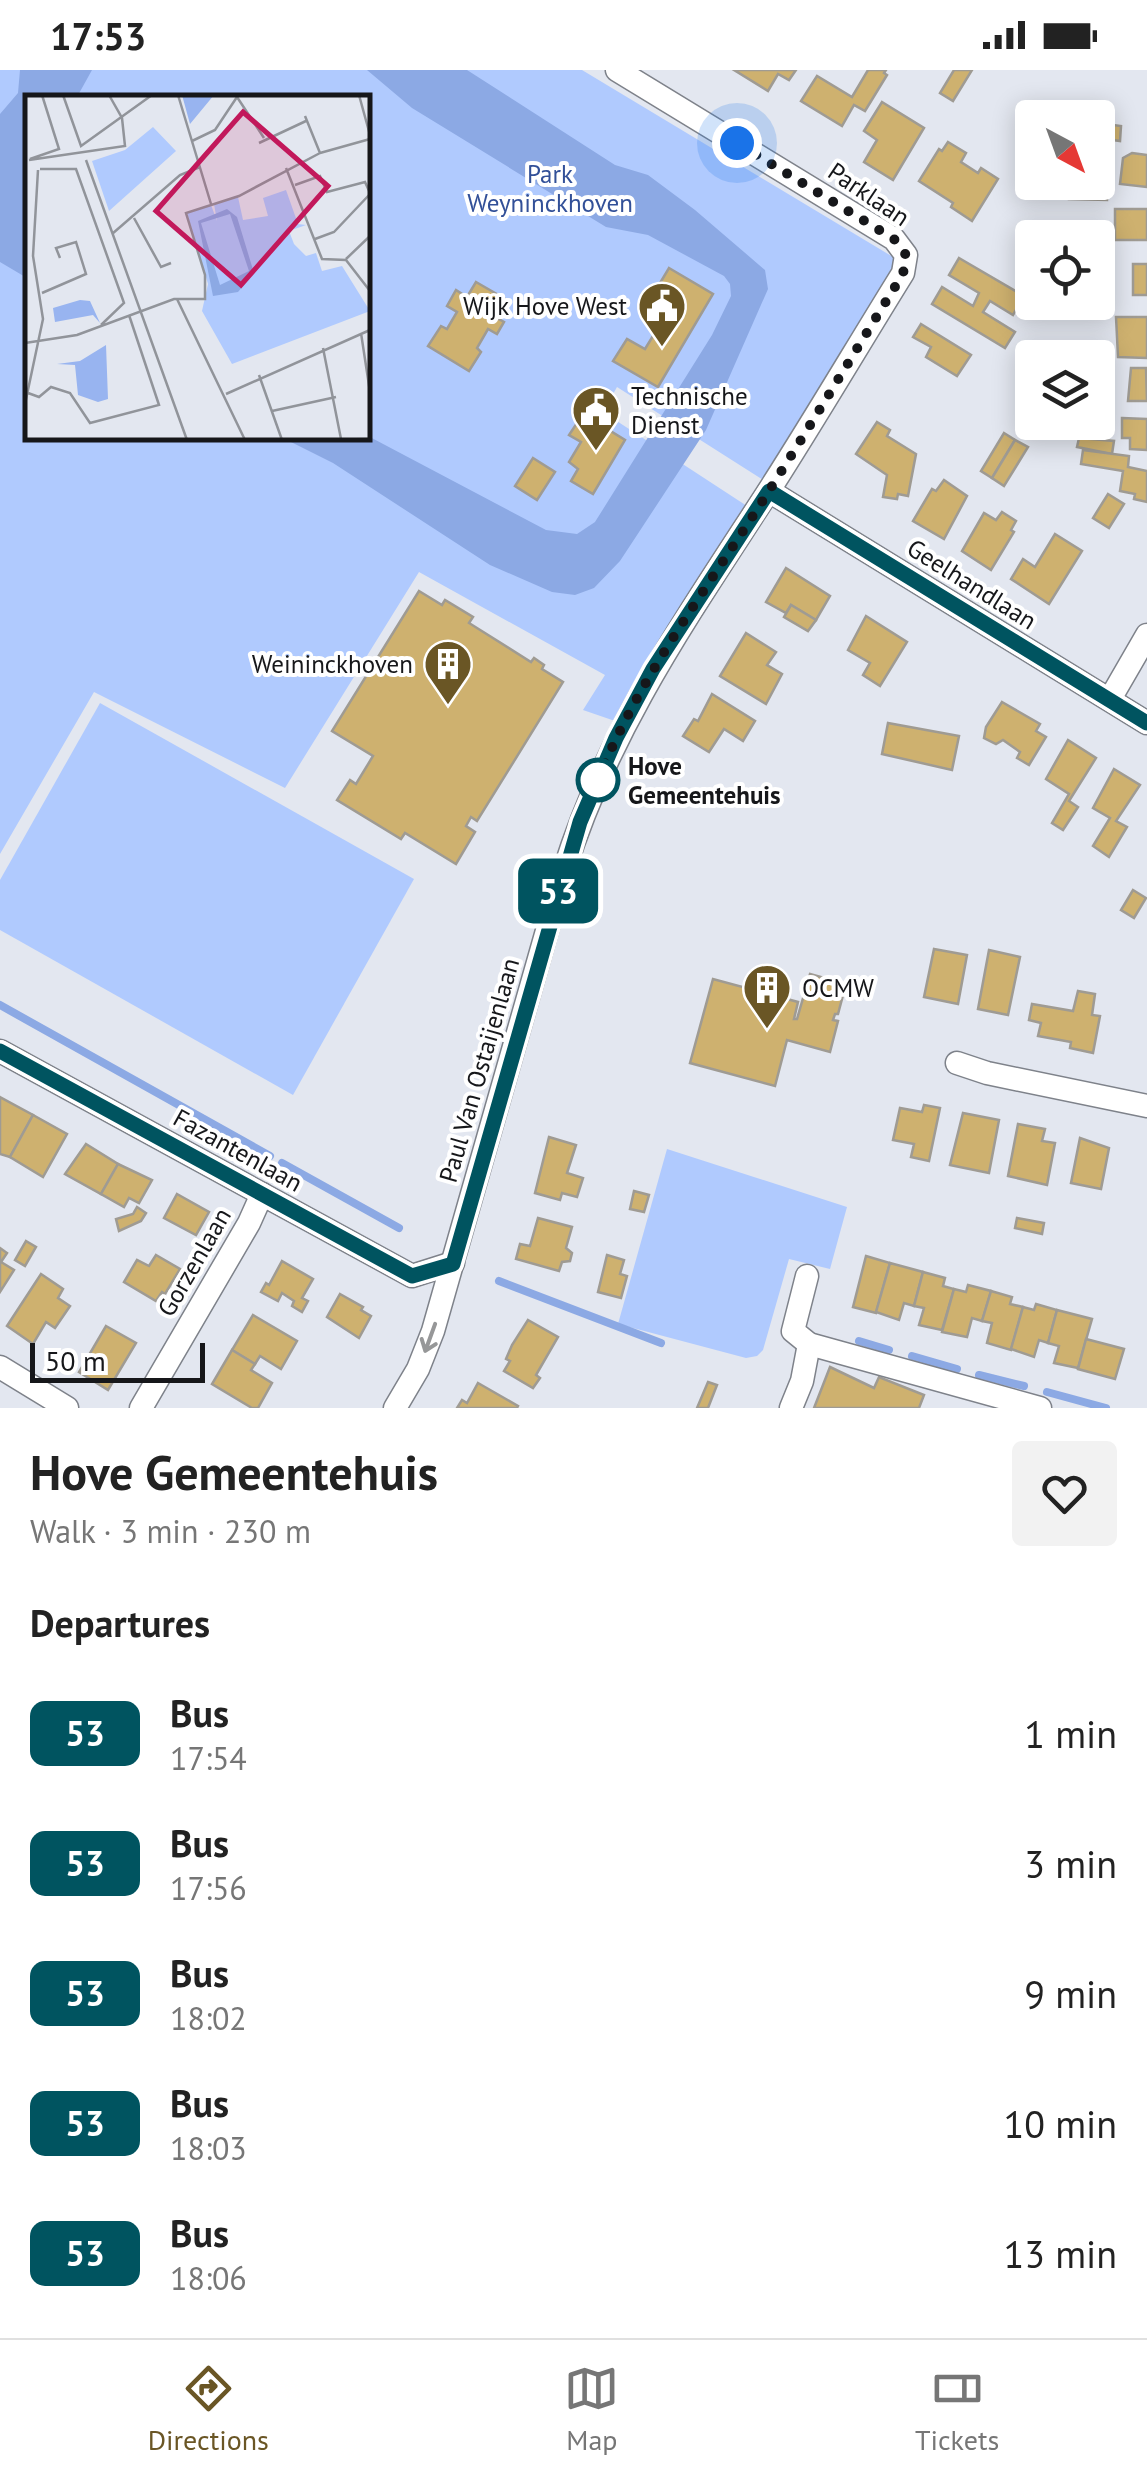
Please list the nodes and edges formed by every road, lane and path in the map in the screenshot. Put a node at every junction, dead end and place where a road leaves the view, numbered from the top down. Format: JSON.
{"nodes":[{"id":1,"x":617,"y":70,"type":"edge"},
{"id":2,"x":769,"y":491,"type":"junction"},
{"id":3,"x":1147,"y":634,"type":"edge"},
{"id":4,"x":1110,"y":700,"type":"junction"},
{"id":5,"x":1147,"y":723,"type":"edge"},
{"id":6,"x":0,"y":1051,"type":"edge"},
{"id":7,"x":956,"y":1063,"type":"dead end"},
{"id":8,"x":1147,"y":1106,"type":"edge"},
{"id":9,"x":262,"y":1194,"type":"junction"},
{"id":10,"x":453,"y":1264,"type":"junction"},
{"id":11,"x":808,"y":1276,"type":"dead end"},
{"id":12,"x":809,"y":1344,"type":"junction"},
{"id":13,"x":0,"y":1368,"type":"edge"},
{"id":14,"x":67,"y":1408,"type":"edge"},
{"id":15,"x":141,"y":1408,"type":"edge"},
{"id":16,"x":396,"y":1408,"type":"edge"},
{"id":17,"x":791,"y":1408,"type":"edge"},
{"id":18,"x":1040,"y":1408,"type":"edge"}],
"edges":[{"from":1,"to":2,"type":"street","name":"Parklaan"},
{"from":2,"to":4,"type":"street","name":"Geelhandlaan"},
{"from":2,"to":10,"type":"street","name":"Paul Van Ostaijenlaan"},
{"from":3,"to":4,"type":"street"},
{"from":4,"to":5,"type":"street","name":"Geelhandlaan"},
{"from":6,"to":9,"type":"street","name":"Fazantenlaan"},
{"from":7,"to":8,"type":"street"},
{"from":9,"to":10,"type":"street","name":"Fazantenlaan"},
{"from":9,"to":15,"type":"street","name":"Gorzenlaan"},
{"from":10,"to":16,"type":"street","name":"Paul Van Ostaijenlaan","one_way":true},
{"from":11,"to":12,"type":"street"},
{"from":12,"to":17,"type":"street"},
{"from":12,"to":18,"type":"street"},
{"from":13,"to":14,"type":"street"}]}
